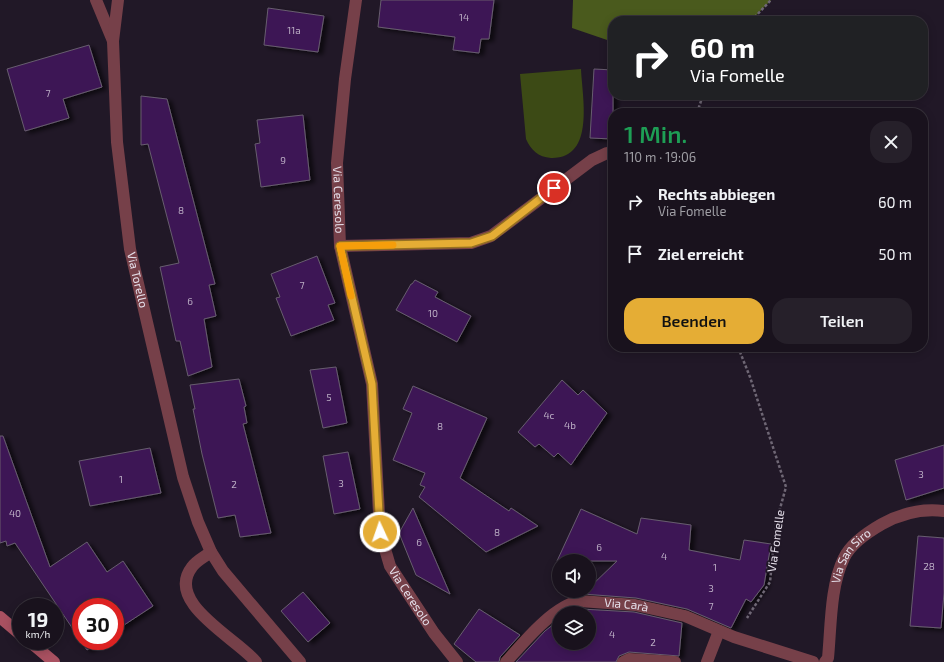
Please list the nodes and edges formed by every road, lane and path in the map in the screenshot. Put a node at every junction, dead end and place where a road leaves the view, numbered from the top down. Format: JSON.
{"nodes":[{"id":1,"x":96,"y":0,"type":"edge"},
{"id":2,"x":118,"y":0,"type":"edge"},
{"id":3,"x":356,"y":0,"type":"edge"},
{"id":4,"x":771,"y":0,"type":"edge"},
{"id":5,"x":755,"y":16,"type":"edge"},
{"id":6,"x":114,"y":40,"type":"junction"},
{"id":7,"x":608,"y":153,"type":"edge"},
{"id":8,"x":340,"y":246,"type":"junction"},
{"id":9,"x":740,"y":352,"type":"edge"},
{"id":10,"x":944,"y":511,"type":"edge"},
{"id":11,"x":211,"y":552,"type":"junction"},
{"id":12,"x":0,"y":617,"type":"edge"},
{"id":13,"x":12,"y":627,"type":"edge"},
{"id":14,"x":719,"y":630,"type":"junction"},
{"id":15,"x":734,"y":637,"type":"junction"},
{"id":16,"x":40,"y":650,"type":"edge"},
{"id":17,"x":54,"y":662,"type":"edge"},
{"id":18,"x":256,"y":662,"type":"edge"},
{"id":19,"x":300,"y":662,"type":"edge"},
{"id":20,"x":457,"y":662,"type":"edge"},
{"id":21,"x":506,"y":662,"type":"edge"},
{"id":22,"x":623,"y":662,"type":"edge"},
{"id":23,"x":675,"y":662,"type":"edge"},
{"id":24,"x":707,"y":662,"type":"edge"},
{"id":25,"x":813,"y":662,"type":"edge"},
{"id":26,"x":825,"y":662,"type":"edge"}],
"edges":[{"from":1,"to":6,"type":"street"},
{"from":2,"to":6,"type":"street","name":"Via Torello"},
{"from":3,"to":8,"type":"street","name":"Via Ceresolo"},
{"from":4,"to":5,"type":"path"},
{"from":6,"to":11,"type":"street","name":"Via Torello"},
{"from":7,"to":8,"type":"street"},
{"from":8,"to":20,"type":"street","name":"Via Ceresolo"},
{"from":9,"to":15,"type":"path","name":"Via Fomelle"},
{"from":10,"to":26,"type":"street","name":"Via San Siro"},
{"from":11,"to":18,"type":"street"},
{"from":11,"to":19,"type":"street","name":"Via Torello"},
{"from":12,"to":13,"type":"street"},
{"from":14,"to":15,"type":"street"},
{"from":14,"to":21,"type":"street","name":"Via Carà"},
{"from":14,"to":24,"type":"street"},
{"from":15,"to":25,"type":"street"},
{"from":16,"to":17,"type":"street"},
{"from":22,"to":23,"type":"street"}]}
